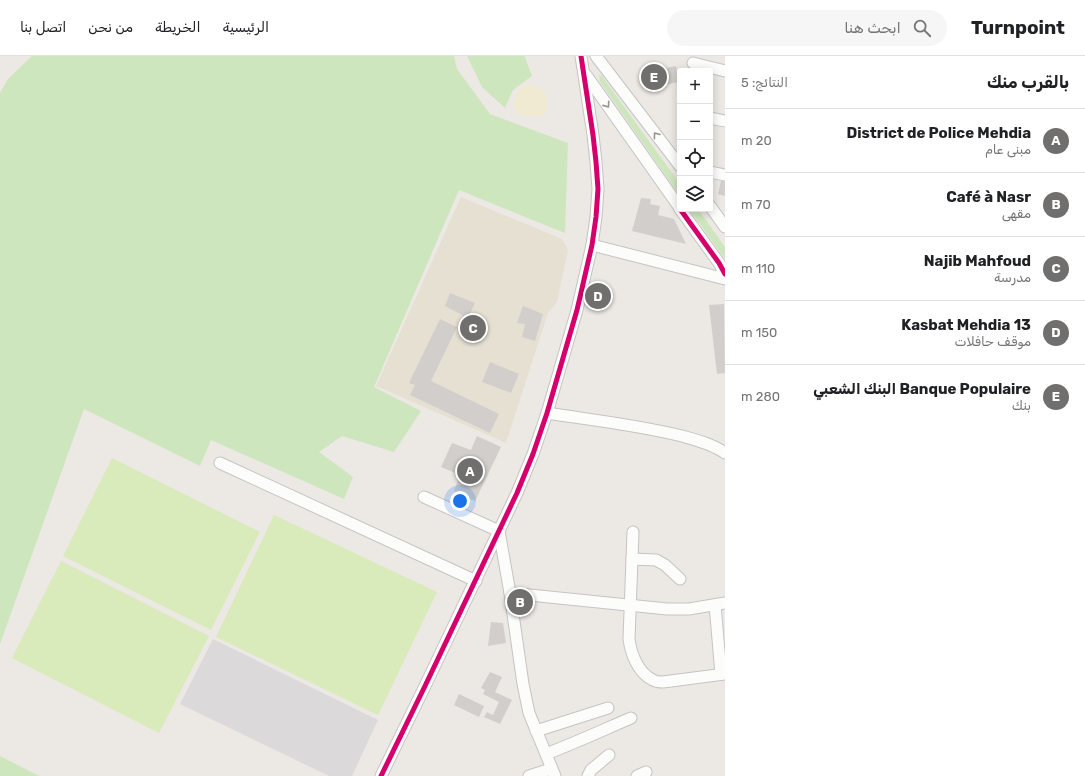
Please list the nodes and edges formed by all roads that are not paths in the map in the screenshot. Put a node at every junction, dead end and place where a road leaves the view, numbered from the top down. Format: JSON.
{"nodes":[{"id":1,"x":581,"y":56,"type":"edge"},
{"id":2,"x":596,"y":56,"type":"edge"},
{"id":3,"x":693,"y":63,"type":"edge"},
{"id":4,"x":725,"y":71,"type":"edge"},
{"id":5,"x":584,"y":73,"type":"junction"},
{"id":6,"x":713,"y":119,"type":"edge"},
{"id":7,"x":725,"y":121,"type":"edge"},
{"id":8,"x":677,"y":162,"type":"edge"},
{"id":9,"x":713,"y":173,"type":"edge"},
{"id":10,"x":725,"y":175,"type":"edge"},
{"id":11,"x":677,"y":205,"type":"edge"},
{"id":12,"x":713,"y":210,"type":"edge"},
{"id":13,"x":682,"y":212,"type":"edge"},
{"id":14,"x":725,"y":226,"type":"edge"},
{"id":15,"x":592,"y":245,"type":"junction"},
{"id":16,"x":725,"y":274,"type":"edge"},
{"id":17,"x":725,"y":279,"type":"edge"},
{"id":18,"x":547,"y":413,"type":"junction"},
{"id":19,"x":725,"y":453,"type":"edge"},
{"id":20,"x":220,"y":463,"type":"dead end"},
{"id":21,"x":424,"y":496,"type":"dead end"},
{"id":22,"x":499,"y":531,"type":"junction"},
{"id":23,"x":633,"y":532,"type":"dead end"},
{"id":24,"x":632,"y":559,"type":"junction"},
{"id":25,"x":680,"y":579,"type":"dead end"},
{"id":26,"x":476,"y":581,"type":"junction"},
{"id":27,"x":510,"y":592,"type":"junction"},
{"id":28,"x":720,"y":604,"type":"edge"},
{"id":29,"x":630,"y":606,"type":"junction"},
{"id":30,"x":723,"y":674,"type":"edge"},
{"id":31,"x":608,"y":708,"type":"dead end"},
{"id":32,"x":631,"y":718,"type":"dead end"},
{"id":33,"x":536,"y":731,"type":"junction"},
{"id":34,"x":546,"y":754,"type":"junction"},
{"id":35,"x":609,"y":755,"type":"dead end"},
{"id":36,"x":553,"y":772,"type":"edge"},
{"id":37,"x":381,"y":776,"type":"edge"},
{"id":38,"x":529,"y":776,"type":"edge"},
{"id":39,"x":588,"y":776,"type":"edge"}],
"edges":[{"from":1,"to":5,"type":"street"},
{"from":8,"to":2,"type":"street","one_way":true},
{"from":3,"to":4,"type":"street"},
{"from":5,"to":11,"type":"street","one_way":true},
{"from":5,"to":15,"type":"street"},
{"from":6,"to":7,"type":"street"},
{"from":9,"to":10,"type":"street"},
{"from":12,"to":14,"type":"street"},
{"from":13,"to":16,"type":"street"},
{"from":15,"to":17,"type":"street"},
{"from":15,"to":18,"type":"street"},
{"from":18,"to":19,"type":"street"},
{"from":18,"to":22,"type":"street"},
{"from":20,"to":26,"type":"street"},
{"from":21,"to":22,"type":"street"},
{"from":22,"to":26,"type":"street"},
{"from":22,"to":27,"type":"street"},
{"from":23,"to":24,"type":"street"},
{"from":24,"to":25,"type":"street"},
{"from":24,"to":29,"type":"street"},
{"from":26,"to":37,"type":"street"},
{"from":27,"to":29,"type":"street"},
{"from":27,"to":33,"type":"street"},
{"from":28,"to":29,"type":"street"},
{"from":28,"to":30,"type":"street"},
{"from":29,"to":30,"type":"street"},
{"from":31,"to":33,"type":"street"},
{"from":32,"to":34,"type":"street"},
{"from":33,"to":34,"type":"street"},
{"from":34,"to":36,"type":"street"},
{"from":35,"to":39,"type":"street"},
{"from":36,"to":38,"type":"street"}]}
